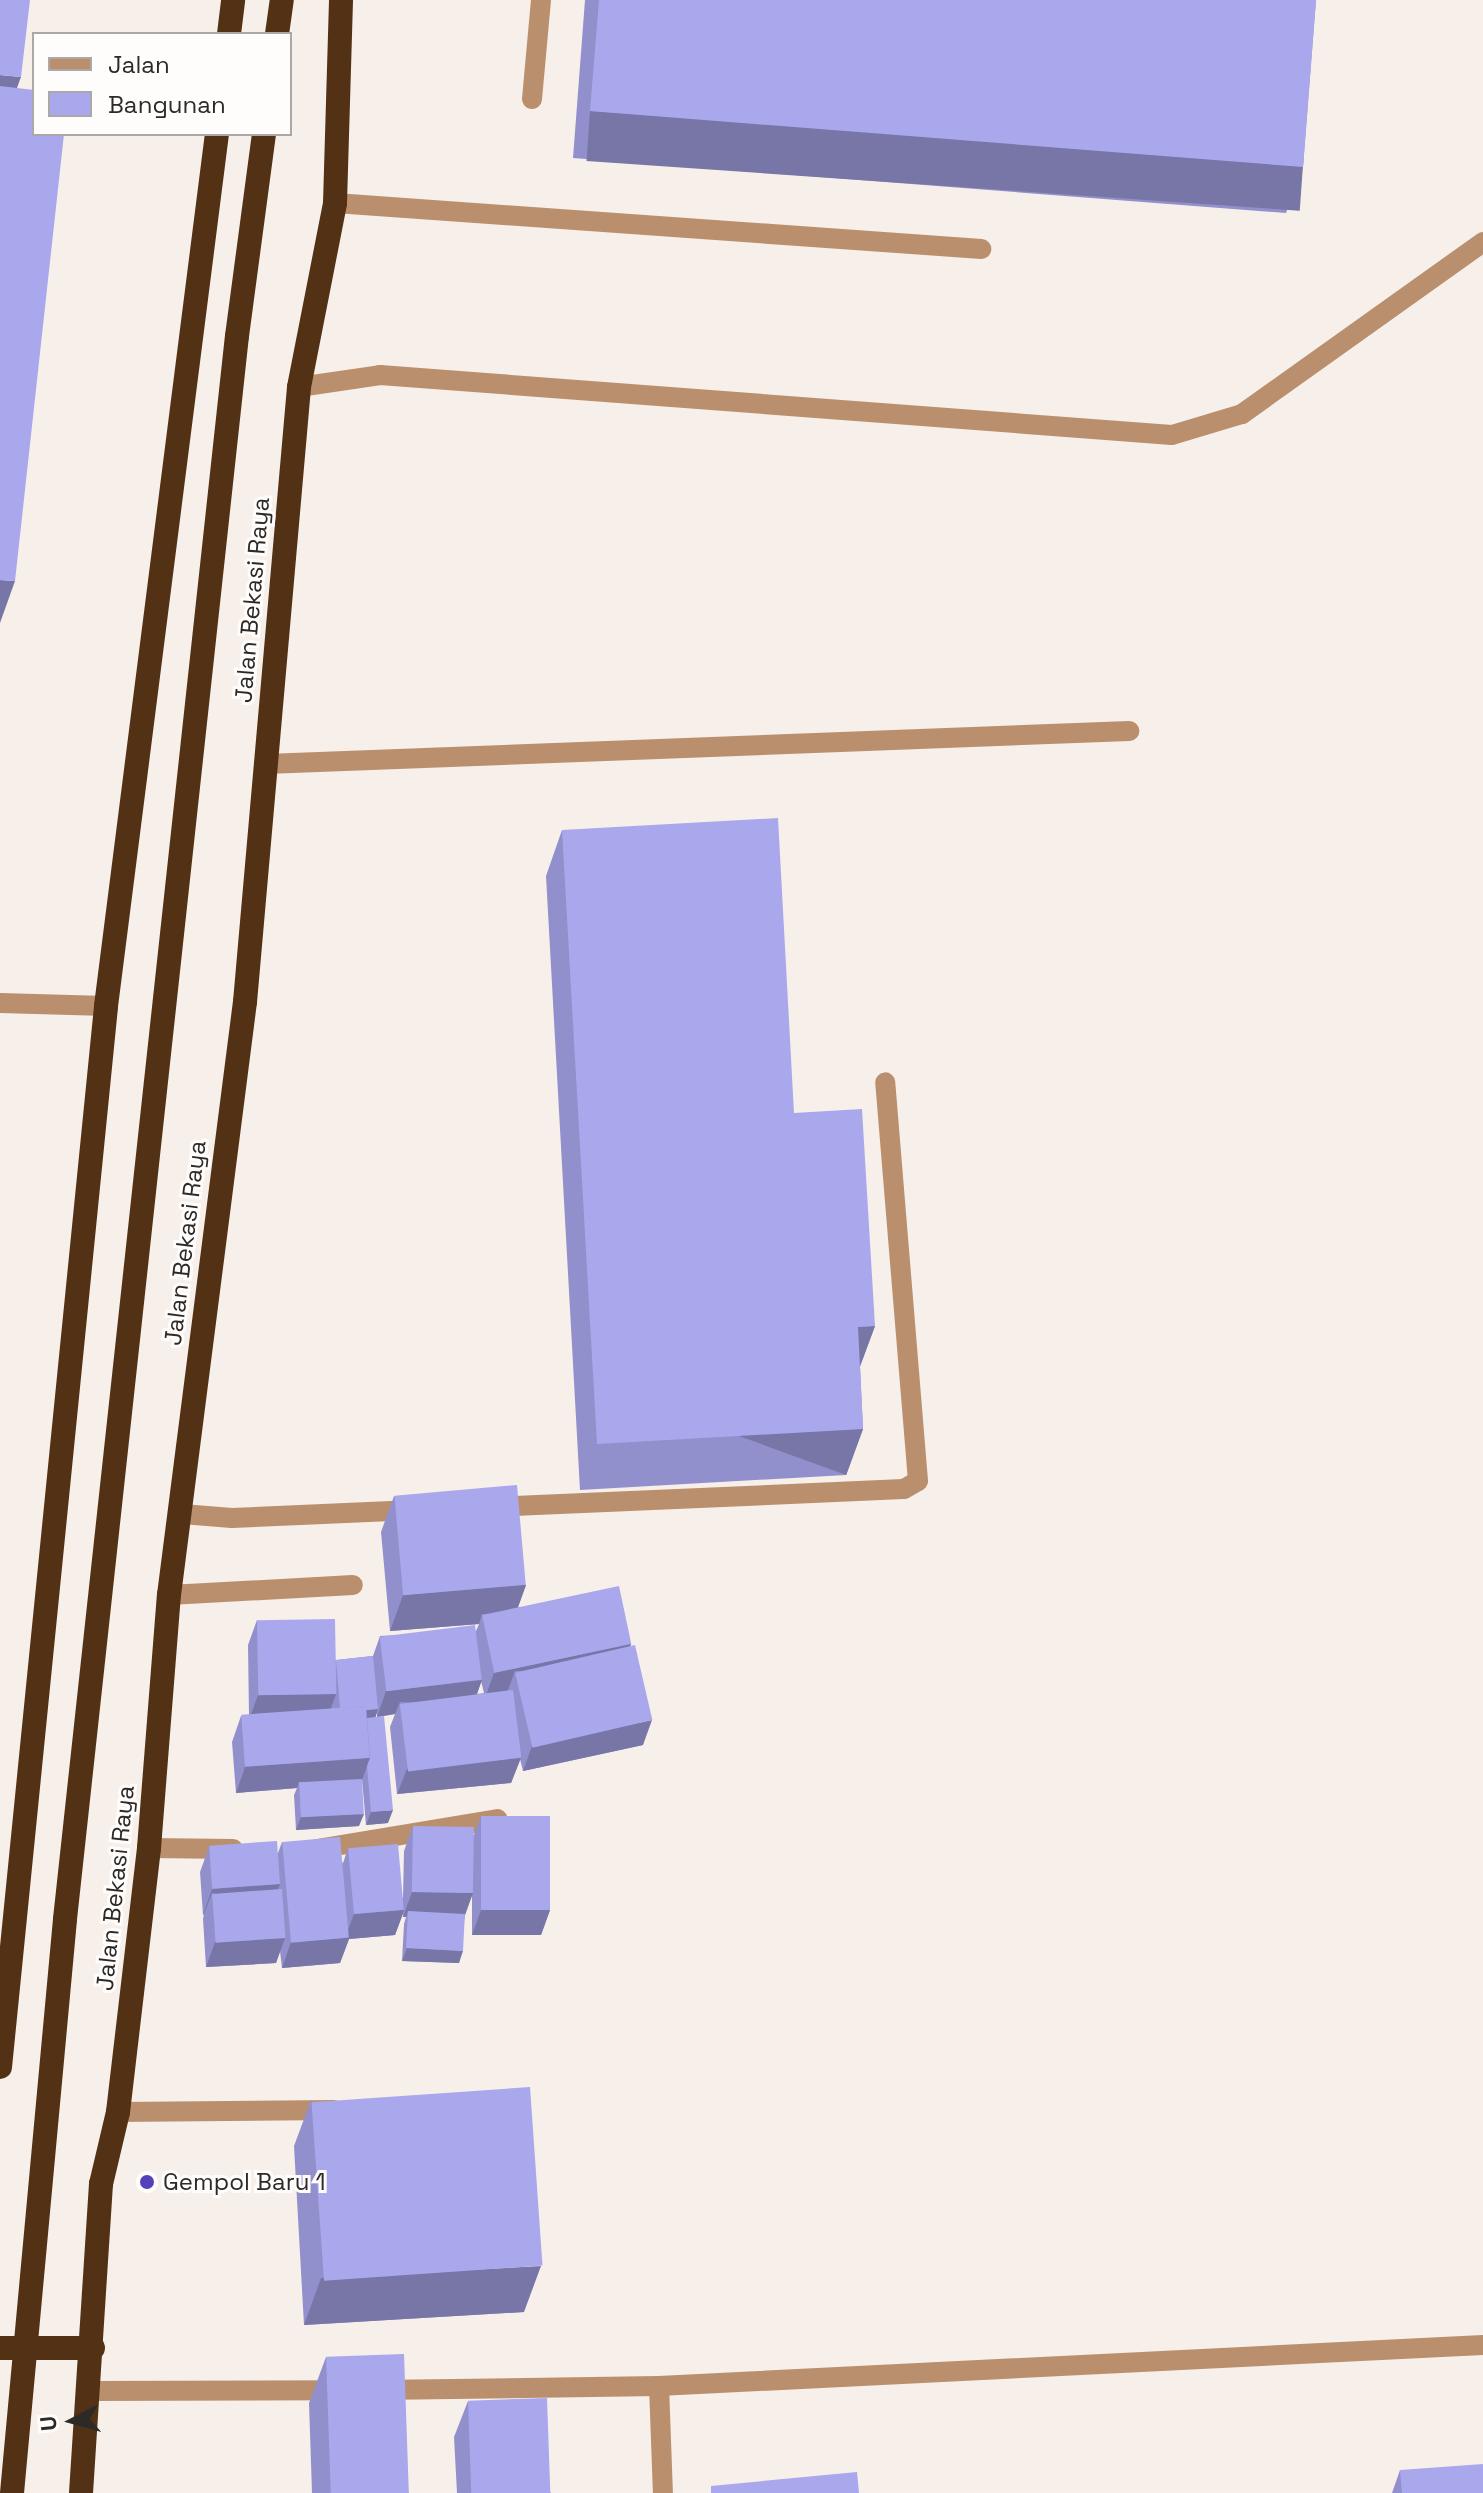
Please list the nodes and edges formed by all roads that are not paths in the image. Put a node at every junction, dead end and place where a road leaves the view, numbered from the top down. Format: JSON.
{"nodes":[{"id":1,"x":233,"y":0,"type":"edge"},
{"id":2,"x":282,"y":0,"type":"edge"},
{"id":3,"x":341,"y":0,"type":"edge"},
{"id":4,"x":541,"y":0,"type":"edge"},
{"id":5,"x":229,"y":32,"type":"edge"},
{"id":6,"x":277,"y":32,"type":"edge"},
{"id":7,"x":532,"y":99,"type":"dead end"},
{"id":8,"x":217,"y":136,"type":"edge"},
{"id":9,"x":264,"y":136,"type":"edge"},
{"id":10,"x":335,"y":203,"type":"junction"},
{"id":11,"x":1483,"y":242,"type":"edge"},
{"id":12,"x":981,"y":249,"type":"dead end"},
{"id":13,"x":299,"y":387,"type":"junction"},
{"id":14,"x":1129,"y":731,"type":"dead end"},
{"id":15,"x":266,"y":764,"type":"junction"},
{"id":16,"x":0,"y":1003,"type":"edge"},
{"id":17,"x":106,"y":1006,"type":"junction"},
{"id":18,"x":885,"y":1082,"type":"dead end"},
{"id":19,"x":466,"y":1508,"type":"edge"},
{"id":20,"x":435,"y":1509,"type":"edge"},
{"id":21,"x":182,"y":1514,"type":"junction"},
{"id":22,"x":353,"y":1585,"type":"dead end"},
{"id":23,"x":169,"y":1595,"type":"junction"},
{"id":24,"x":498,"y":1819,"type":"edge"},
{"id":25,"x":149,"y":1848,"type":"junction"},
{"id":26,"x":260,"y":1849,"type":"edge"},
{"id":27,"x":291,"y":1849,"type":"edge"},
{"id":28,"x":0,"y":2067,"type":"edge"},
{"id":29,"x":357,"y":2109,"type":"edge"},
{"id":30,"x":118,"y":2112,"type":"junction"},
{"id":31,"x":1483,"y":2345,"type":"edge"},
{"id":32,"x":0,"y":2348,"type":"edge"},
{"id":33,"x":93,"y":2348,"type":"junction"},
{"id":34,"x":659,"y":2386,"type":"junction"},
{"id":35,"x":91,"y":2391,"type":"junction"},
{"id":36,"x":12,"y":2493,"type":"edge"},
{"id":37,"x":81,"y":2493,"type":"edge"},
{"id":38,"x":663,"y":2493,"type":"edge"}],
"edges":[{"from":1,"to":5,"type":"highway"},
{"from":2,"to":6,"type":"highway"},
{"from":3,"to":10,"type":"highway","name":"Jalan Bekasi Raya"},
{"from":4,"to":7,"type":"street"},
{"from":8,"to":17,"type":"highway"},
{"from":9,"to":36,"type":"highway","bridge":true},
{"from":10,"to":12,"type":"street"},
{"from":10,"to":13,"type":"highway","name":"Jalan Bekasi Raya"},
{"from":11,"to":13,"type":"street"},
{"from":13,"to":15,"type":"highway","name":"Jalan Bekasi Raya"},
{"from":14,"to":15,"type":"street"},
{"from":15,"to":21,"type":"highway","name":"Jalan Bekasi Raya"},
{"from":16,"to":17,"type":"street"},
{"from":17,"to":28,"type":"highway"},
{"from":18,"to":19,"type":"street"},
{"from":20,"to":21,"type":"street"},
{"from":21,"to":23,"type":"highway","name":"Jalan Bekasi Raya"},
{"from":22,"to":23,"type":"street"},
{"from":23,"to":25,"type":"highway","name":"Jalan Bekasi Raya"},
{"from":24,"to":27,"type":"street"},
{"from":25,"to":26,"type":"street"},
{"from":25,"to":30,"type":"highway","name":"Jalan Bekasi Raya"},
{"from":29,"to":30,"type":"street"},
{"from":30,"to":33,"type":"highway","name":"Jalan Bekasi Raya"},
{"from":31,"to":34,"type":"street"},
{"from":32,"to":33,"type":"highway"},
{"from":33,"to":35,"type":"highway","name":"Jalan Bekasi Raya"},
{"from":34,"to":35,"type":"street"},
{"from":34,"to":38,"type":"street"},
{"from":35,"to":37,"type":"highway","name":"Jalan Bekasi Raya"}]}
